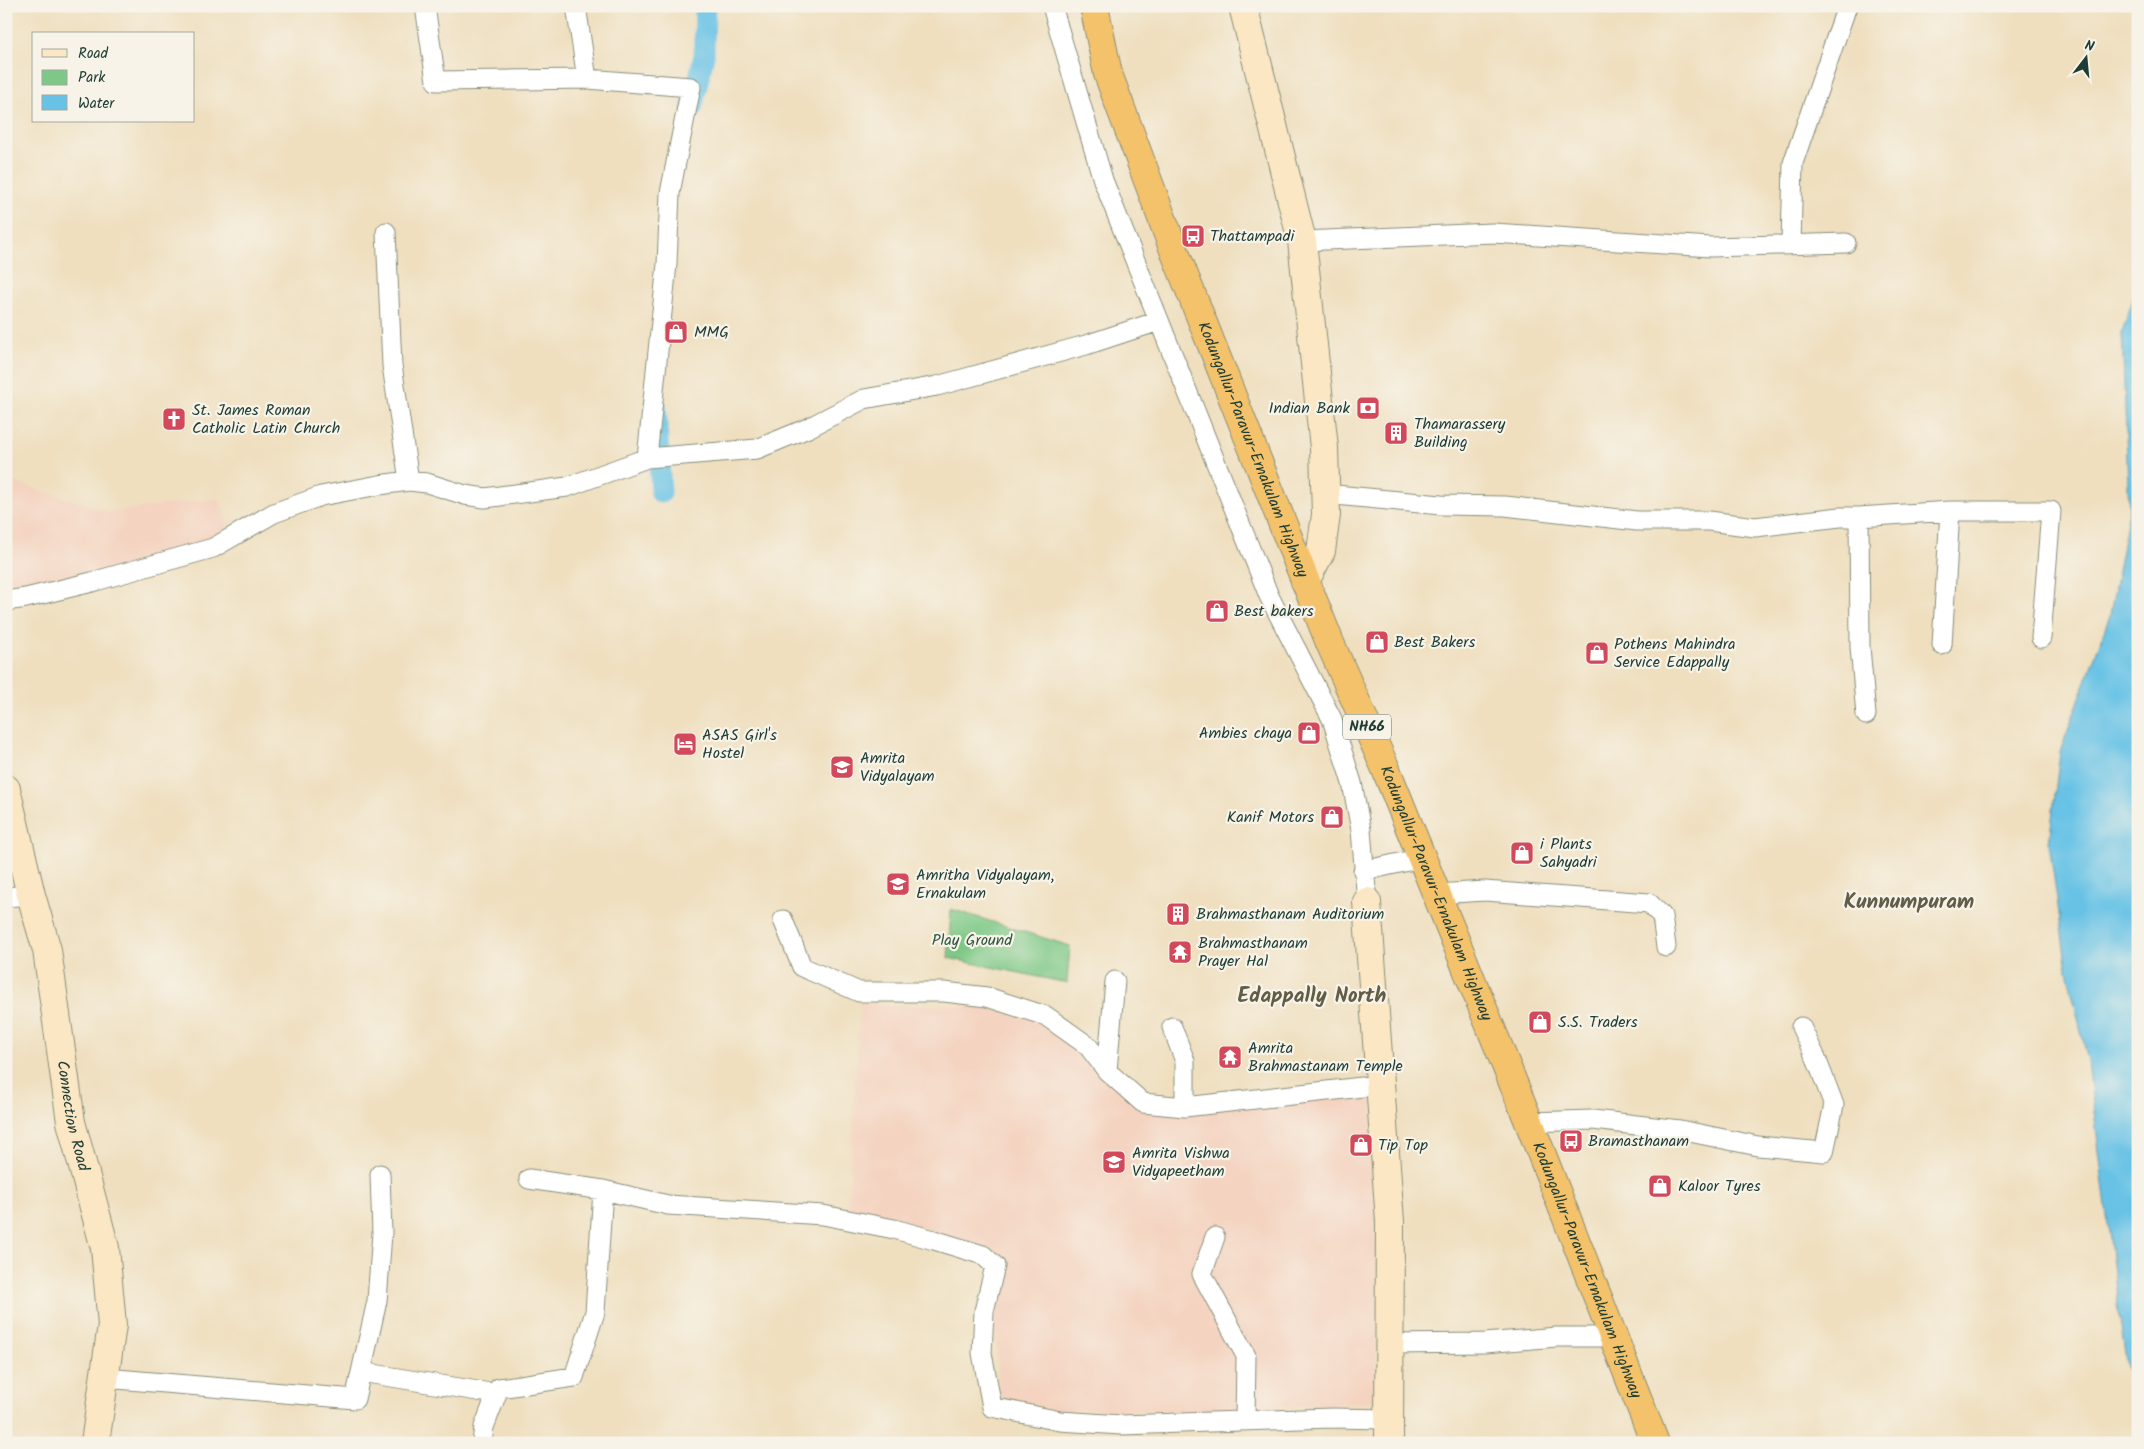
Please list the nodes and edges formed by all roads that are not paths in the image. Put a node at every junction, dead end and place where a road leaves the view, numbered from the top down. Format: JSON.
{"nodes":[{"id":1,"x":425,"y":6,"type":"edge"},
{"id":2,"x":576,"y":6,"type":"edge"},
{"id":3,"x":1052,"y":6,"type":"edge"},
{"id":4,"x":1094,"y":6,"type":"edge"},
{"id":5,"x":1243,"y":6,"type":"edge"},
{"id":6,"x":1847,"y":6,"type":"edge"},
{"id":7,"x":587,"y":79,"type":"junction"},
{"id":8,"x":386,"y":232,"type":"dead end"},
{"id":9,"x":1302,"y":241,"type":"junction"},
{"id":10,"x":1846,"y":243,"type":"dead end"},
{"id":11,"x":1791,"y":244,"type":"junction"},
{"id":12,"x":1159,"y":321,"type":"junction"},
{"id":13,"x":657,"y":457,"type":"junction"},
{"id":14,"x":409,"y":481,"type":"junction"},
{"id":15,"x":1325,"y":494,"type":"junction"},
{"id":16,"x":1950,"y":511,"type":"junction"},
{"id":17,"x":1859,"y":518,"type":"junction"},
{"id":18,"x":1305,"y":581,"type":"junction"},
{"id":19,"x":6,"y":601,"type":"edge"},
{"id":20,"x":2041,"y":638,"type":"dead end"},
{"id":21,"x":1942,"y":645,"type":"dead end"},
{"id":22,"x":1361,"y":713,"type":"junction"},
{"id":23,"x":1866,"y":715,"type":"dead end"},
{"id":24,"x":1332,"y":719,"type":"junction"},
{"id":25,"x":6,"y":789,"type":"edge"},
{"id":26,"x":1422,"y":858,"type":"junction"},
{"id":27,"x":1364,"y":871,"type":"junction"},
{"id":28,"x":1436,"y":894,"type":"junction"},
{"id":29,"x":18,"y":896,"type":"edge"},
{"id":30,"x":1367,"y":902,"type":"joint"},
{"id":31,"x":783,"y":920,"type":"dead end"},
{"id":32,"x":1666,"y":947,"type":"dead end"},
{"id":33,"x":1115,"y":981,"type":"dead end"},
{"id":34,"x":1172,"y":1027,"type":"dead end"},
{"id":35,"x":1801,"y":1027,"type":"dead end"},
{"id":36,"x":1107,"y":1071,"type":"junction"},
{"id":37,"x":1380,"y":1085,"type":"junction"},
{"id":38,"x":1185,"y":1107,"type":"junction"},
{"id":39,"x":1529,"y":1122,"type":"junction"},
{"id":40,"x":380,"y":1174,"type":"dead end"},
{"id":41,"x":529,"y":1179,"type":"dead end"},
{"id":42,"x":603,"y":1190,"type":"junction"},
{"id":43,"x":1215,"y":1237,"type":"dead end"},
{"id":44,"x":1613,"y":1337,"type":"junction"},
{"id":45,"x":1389,"y":1344,"type":"junction"},
{"id":46,"x":362,"y":1372,"type":"junction"},
{"id":47,"x":105,"y":1378,"type":"junction"},
{"id":48,"x":496,"y":1394,"type":"junction"},
{"id":49,"x":1244,"y":1421,"type":"junction"},
{"id":50,"x":1388,"y":1431,"type":"edge"},
{"id":51,"x":95,"y":1443,"type":"edge"},
{"id":52,"x":482,"y":1443,"type":"edge"},
{"id":53,"x":1655,"y":1443,"type":"edge"}],
"edges":[{"from":1,"to":7,"type":"street"},
{"from":2,"to":7,"type":"street"},
{"from":3,"to":12,"type":"street"},
{"from":4,"to":18,"type":"highway","name":"Kodungallur-Paravur-Ernakulam Highway","number":"NH66"},
{"from":5,"to":9,"type":"street"},
{"from":6,"to":11,"type":"street"},
{"from":7,"to":13,"type":"street"},
{"from":8,"to":14,"type":"street"},
{"from":9,"to":11,"type":"street"},
{"from":9,"to":15,"type":"street"},
{"from":10,"to":11,"type":"street"},
{"from":12,"to":13,"type":"street"},
{"from":12,"to":24,"type":"street"},
{"from":13,"to":14,"type":"street"},
{"from":14,"to":19,"type":"street"},
{"from":15,"to":17,"type":"street"},
{"from":15,"to":18,"type":"street"},
{"from":16,"to":17,"type":"street"},
{"from":16,"to":20,"type":"street"},
{"from":16,"to":21,"type":"street"},
{"from":17,"to":23,"type":"street"},
{"from":18,"to":22,"type":"highway","name":"Kodungallur-Paravur-Ernakulam Highway","number":"NH66"},
{"from":22,"to":24,"type":"street"},
{"from":22,"to":26,"type":"highway","name":"Kodungallur-Paravur-Ernakulam Highway","number":"NH66"},
{"from":24,"to":27,"type":"street"},
{"from":25,"to":29,"type":"street","name":"Connection Road"},
{"from":26,"to":27,"type":"street"},
{"from":26,"to":28,"type":"highway","name":"Kodungallur-Paravur-Ernakulam Highway","number":"NH66"},
{"from":27,"to":30,"type":"street"},
{"from":28,"to":32,"type":"street"},
{"from":28,"to":39,"type":"highway","name":"Kodungallur-Paravur-Ernakulam Highway","number":"NH66"},
{"from":29,"to":47,"type":"street","name":"Connection Road"},
{"from":30,"to":37,"type":"street"},
{"from":31,"to":36,"type":"street"},
{"from":33,"to":36,"type":"street"},
{"from":34,"to":38,"type":"street"},
{"from":35,"to":39,"type":"street"},
{"from":36,"to":38,"type":"street"},
{"from":37,"to":38,"type":"street"},
{"from":37,"to":45,"type":"street"},
{"from":39,"to":44,"type":"highway","name":"Kodungallur-Paravur-Ernakulam Highway","number":"NH66"},
{"from":40,"to":46,"type":"street"},
{"from":41,"to":42,"type":"street"},
{"from":42,"to":48,"type":"street"},
{"from":42,"to":49,"type":"street"},
{"from":43,"to":49,"type":"street"},
{"from":44,"to":45,"type":"street"},
{"from":44,"to":53,"type":"highway","name":"Kodungallur-Paravur-Ernakulam Highway","number":"NH66"},
{"from":45,"to":50,"type":"street"},
{"from":46,"to":47,"type":"street"},
{"from":46,"to":48,"type":"street"},
{"from":47,"to":51,"type":"street","name":"Connection Road"},
{"from":48,"to":52,"type":"street"},
{"from":49,"to":50,"type":"street"}]}
